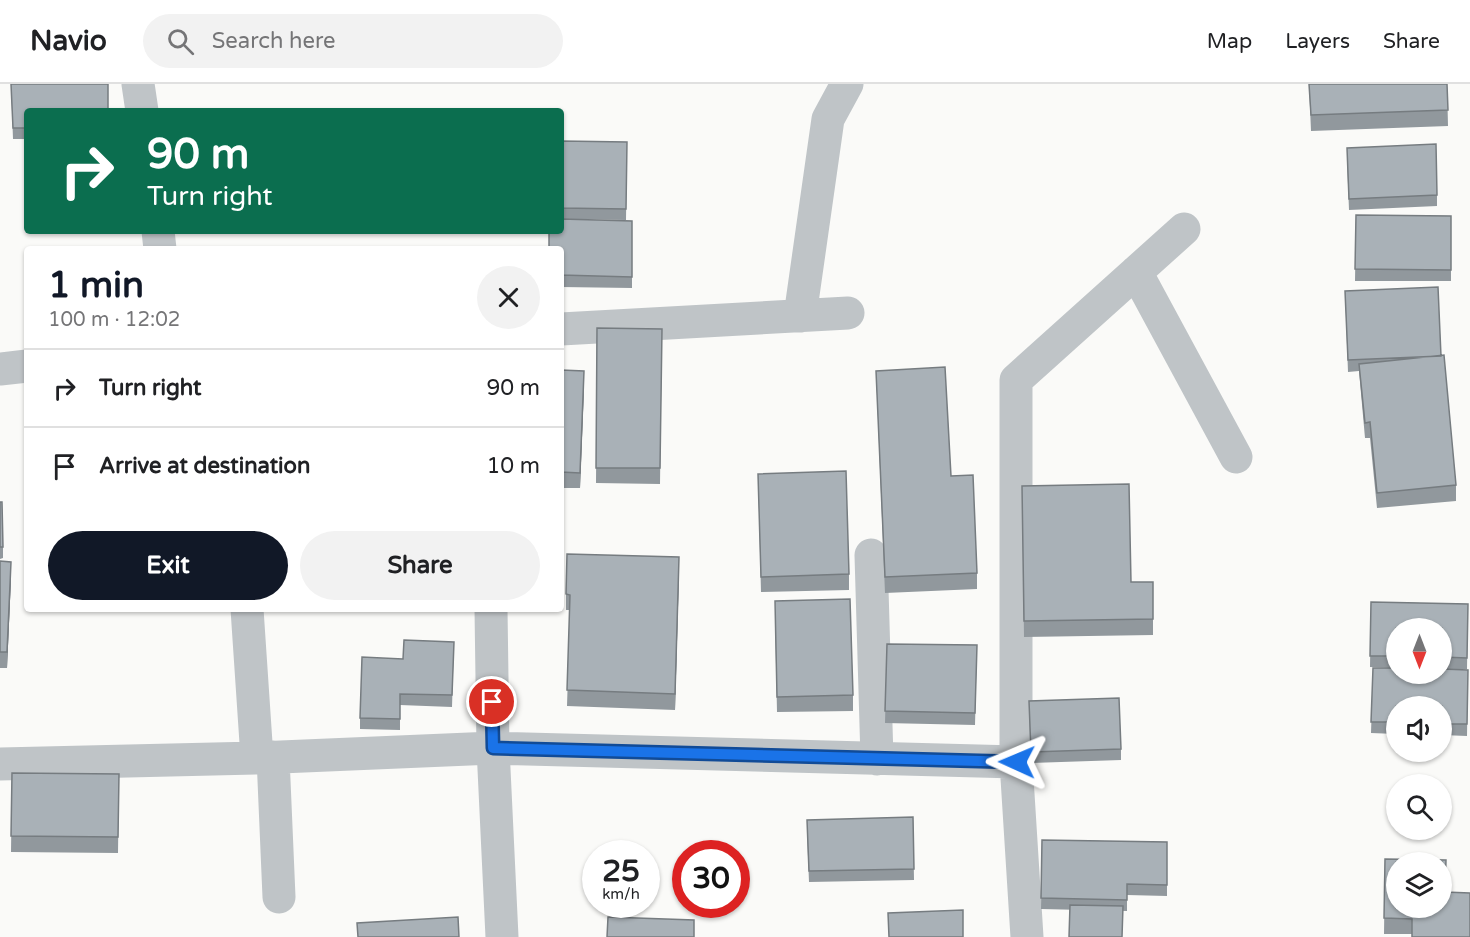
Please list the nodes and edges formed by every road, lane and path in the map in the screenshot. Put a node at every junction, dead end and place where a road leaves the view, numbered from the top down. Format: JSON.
{"nodes":[{"id":1,"x":138,"y":84,"type":"edge"},
{"id":2,"x":847,"y":84,"type":"edge"},
{"id":3,"x":142,"y":108,"type":"edge"},
{"id":4,"x":1184,"y":229,"type":"dead end"},
{"id":5,"x":1136,"y":272,"type":"junction"},
{"id":6,"x":848,"y":313,"type":"dead end"},
{"id":7,"x":800,"y":316,"type":"junction"},
{"id":8,"x":564,"y":328,"type":"edge"},
{"id":9,"x":24,"y":366,"type":"edge"},
{"id":10,"x":0,"y":369,"type":"edge"},
{"id":11,"x":1236,"y":457,"type":"dead end"},
{"id":12,"x":871,"y":555,"type":"dead end"},
{"id":13,"x":248,"y":612,"type":"edge"},
{"id":14,"x":491,"y":612,"type":"edge"},
{"id":15,"x":493,"y":748,"type":"junction"},
{"id":16,"x":265,"y":758,"type":"junction"},
{"id":17,"x":877,"y":759,"type":"junction"},
{"id":18,"x":1017,"y":762,"type":"junction"},
{"id":19,"x":0,"y":766,"type":"edge"},
{"id":20,"x":279,"y":897,"type":"dead end"},
{"id":21,"x":502,"y":937,"type":"edge"},
{"id":22,"x":1027,"y":937,"type":"edge"}],
"edges":[{"from":1,"to":3,"type":"street"},
{"from":2,"to":7,"type":"street"},
{"from":4,"to":5,"type":"street"},
{"from":5,"to":11,"type":"street"},
{"from":5,"to":18,"type":"street"},
{"from":6,"to":7,"type":"street"},
{"from":7,"to":8,"type":"street"},
{"from":9,"to":10,"type":"street"},
{"from":12,"to":17,"type":"street"},
{"from":13,"to":16,"type":"street"},
{"from":14,"to":15,"type":"street"},
{"from":15,"to":16,"type":"street"},
{"from":15,"to":17,"type":"street"},
{"from":15,"to":21,"type":"street"},
{"from":16,"to":19,"type":"street"},
{"from":16,"to":20,"type":"street"},
{"from":17,"to":18,"type":"street"},
{"from":18,"to":22,"type":"street"}]}
